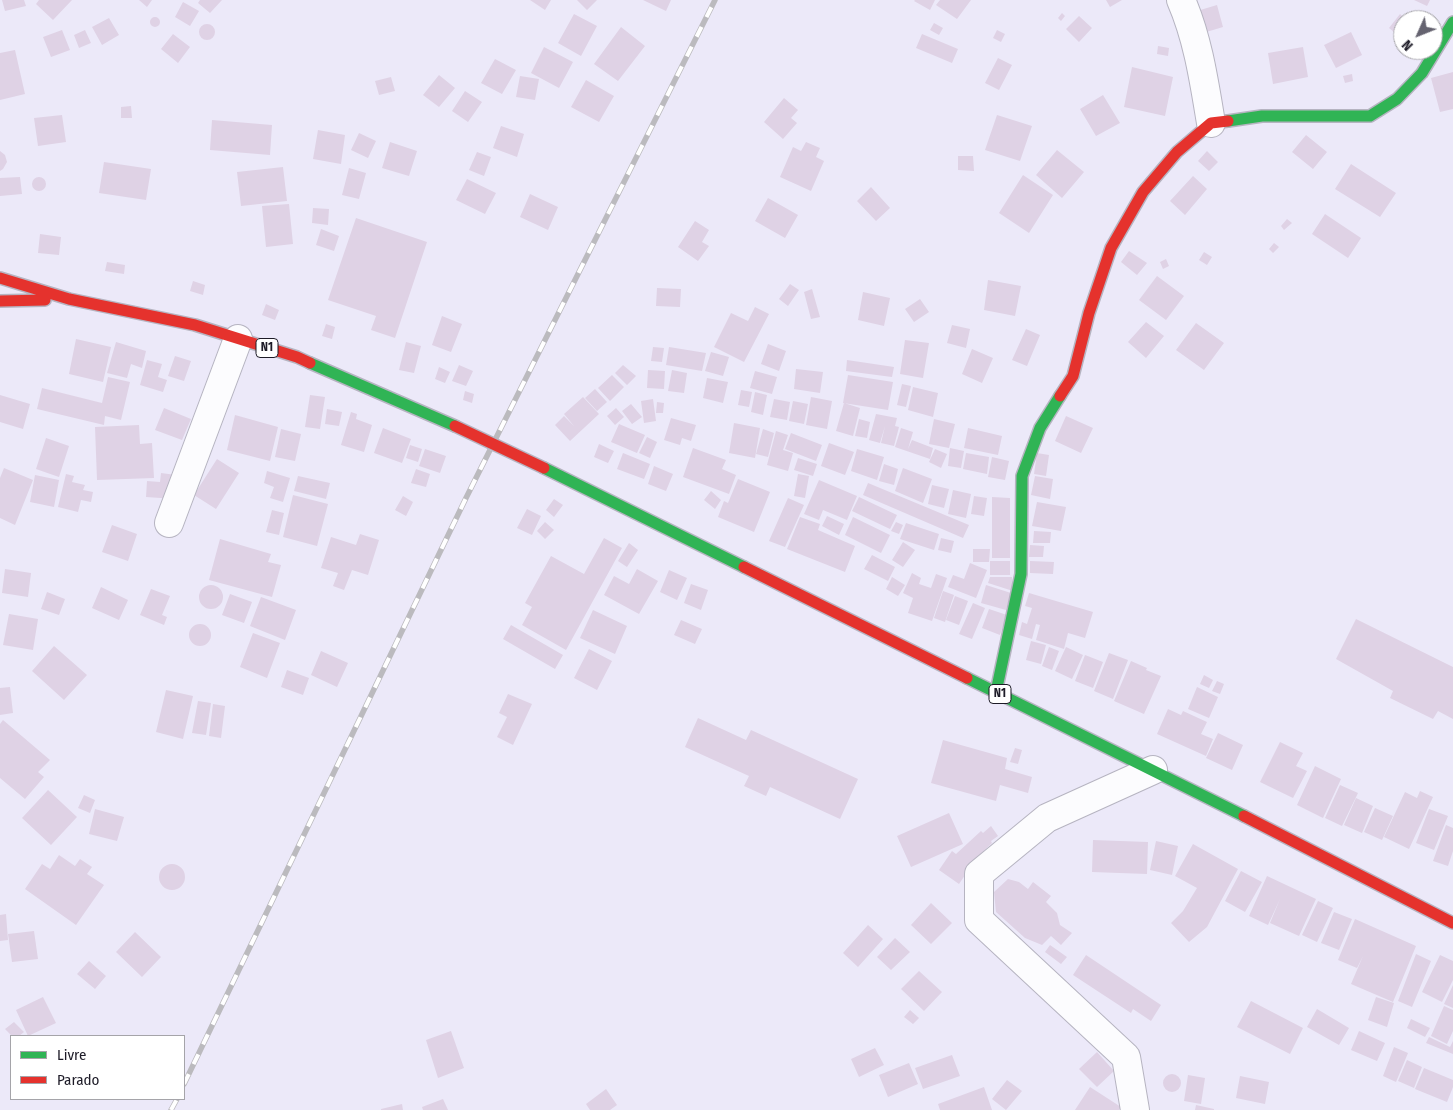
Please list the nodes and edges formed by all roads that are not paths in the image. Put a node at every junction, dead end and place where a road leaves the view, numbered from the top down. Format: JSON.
{"nodes":[{"id":1,"x":1181,"y":0,"type":"edge"},
{"id":2,"x":1453,"y":22,"type":"edge"},
{"id":3,"x":1211,"y":123,"type":"junction"},
{"id":4,"x":0,"y":278,"type":"edge"},
{"id":5,"x":0,"y":293,"type":"edge"},
{"id":6,"x":69,"y":300,"type":"junction"},
{"id":7,"x":0,"y":301,"type":"edge"},
{"id":8,"x":238,"y":338,"type":"junction"},
{"id":9,"x":169,"y":523,"type":"dead end"},
{"id":10,"x":996,"y":692,"type":"junction"},
{"id":11,"x":1153,"y":770,"type":"junction"},
{"id":12,"x":1453,"y":923,"type":"edge"},
{"id":13,"x":1135,"y":1110,"type":"edge"}],
"edges":[{"from":1,"to":3,"type":"street"},
{"from":2,"to":3,"type":"main road"},
{"from":3,"to":10,"type":"main road"},
{"from":4,"to":6,"type":"main road"},
{"from":5,"to":6,"type":"main road","number":"N1"},
{"from":6,"to":7,"type":"main road"},
{"from":6,"to":8,"type":"main road","number":"N1"},
{"from":8,"to":9,"type":"street"},
{"from":8,"to":10,"type":"main road","number":"N1","bridge":true},
{"from":10,"to":11,"type":"main road","number":"N1"},
{"from":11,"to":12,"type":"main road","number":"N1"},
{"from":11,"to":13,"type":"street"}]}
